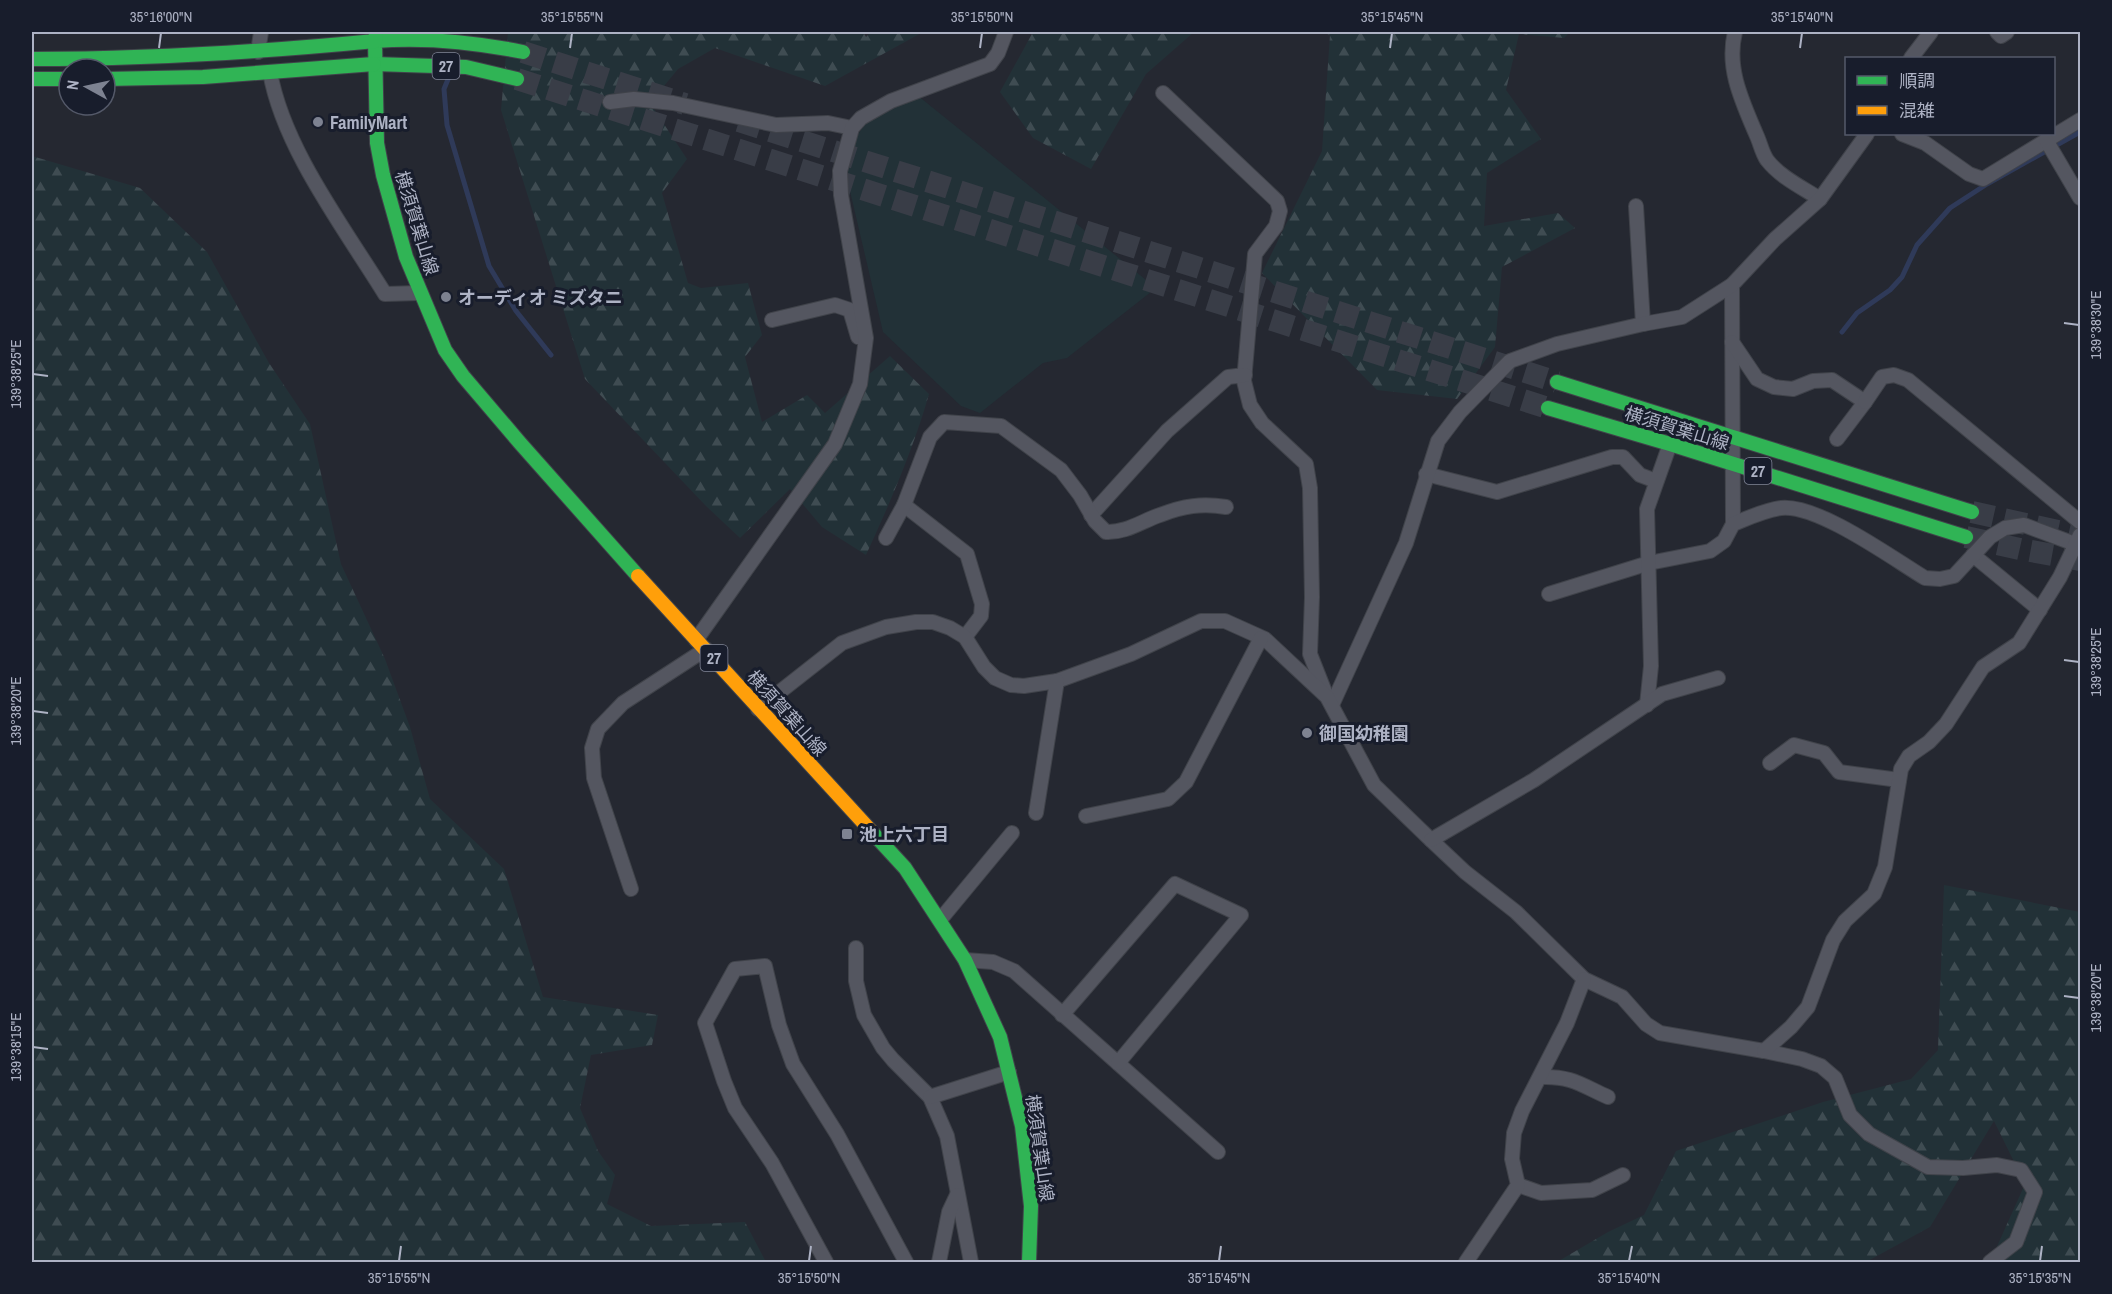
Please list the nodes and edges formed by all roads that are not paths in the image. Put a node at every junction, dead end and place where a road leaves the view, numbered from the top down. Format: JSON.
{"nodes":[{"id":1,"x":261,"y":32,"type":"edge"},
{"id":2,"x":1006,"y":32,"type":"edge"},
{"id":3,"x":1735,"y":32,"type":"edge"},
{"id":4,"x":1931,"y":32,"type":"edge"},
{"id":5,"x":1997,"y":32,"type":"edge"},
{"id":6,"x":2007,"y":32,"type":"edge"},
{"id":7,"x":376,"y":36,"type":"edge"},
{"id":8,"x":258,"y":52,"type":"junction"},
{"id":9,"x":523,"y":52,"type":"tunnel mouth"},
{"id":10,"x":1912,"y":57,"type":"edge"},
{"id":11,"x":32,"y":59,"type":"edge"},
{"id":12,"x":374,"y":64,"type":"junction"},
{"id":13,"x":270,"y":72,"type":"junction"},
{"id":14,"x":32,"y":78,"type":"edge"},
{"id":15,"x":57,"y":78,"type":"edge"},
{"id":16,"x":117,"y":78,"type":"edge"},
{"id":17,"x":517,"y":79,"type":"tunnel mouth"},
{"id":18,"x":1163,"y":93,"type":"dead end"},
{"id":19,"x":610,"y":102,"type":"dead end"},
{"id":20,"x":2080,"y":120,"type":"edge"},
{"id":21,"x":852,"y":128,"type":"junction"},
{"id":22,"x":1866,"y":135,"type":"edge"},
{"id":23,"x":1905,"y":135,"type":"edge"},
{"id":24,"x":2054,"y":135,"type":"edge"},
{"id":25,"x":2055,"y":135,"type":"edge"},
{"id":26,"x":2046,"y":140,"type":"junction"},
{"id":27,"x":1820,"y":198,"type":"junction"},
{"id":28,"x":2080,"y":198,"type":"edge"},
{"id":29,"x":1636,"y":206,"type":"dead end"},
{"id":30,"x":1732,"y":285,"type":"junction"},
{"id":31,"x":419,"y":293,"type":"junction"},
{"id":32,"x":772,"y":320,"type":"dead end"},
{"id":33,"x":1643,"y":324,"type":"junction"},
{"id":34,"x":866,"y":338,"type":"junction"},
{"id":35,"x":1732,"y":342,"type":"junction"},
{"id":36,"x":1245,"y":375,"type":"junction"},
{"id":37,"x":1557,"y":382,"type":"tunnel mouth"},
{"id":38,"x":1865,"y":402,"type":"junction"},
{"id":39,"x":1548,"y":408,"type":"tunnel mouth"},
{"id":40,"x":1731,"y":436,"type":"junction"},
{"id":41,"x":1837,"y":440,"type":"dead end"},
{"id":42,"x":1670,"y":444,"type":"junction"},
{"id":43,"x":1732,"y":463,"type":"junction"},
{"id":44,"x":1426,"y":474,"type":"junction"},
{"id":45,"x":1656,"y":481,"type":"junction"},
{"id":46,"x":904,"y":505,"type":"junction"},
{"id":47,"x":1226,"y":507,"type":"dead end"},
{"id":48,"x":1972,"y":512,"type":"tunnel mouth"},
{"id":49,"x":1091,"y":515,"type":"junction"},
{"id":50,"x":2080,"y":522,"type":"edge"},
{"id":51,"x":1733,"y":524,"type":"junction"},
{"id":52,"x":1966,"y":537,"type":"tunnel mouth"},
{"id":53,"x":886,"y":538,"type":"dead end"},
{"id":54,"x":2078,"y":540,"type":"edge"},
{"id":55,"x":1973,"y":555,"type":"junction"},
{"id":56,"x":1649,"y":563,"type":"junction"},
{"id":57,"x":1549,"y":594,"type":"dead end"},
{"id":58,"x":2040,"y":610,"type":"junction"},
{"id":59,"x":965,"y":637,"type":"junction"},
{"id":60,"x":1262,"y":638,"type":"junction"},
{"id":61,"x":701,"y":645,"type":"junction"},
{"id":62,"x":1718,"y":678,"type":"dead end"},
{"id":63,"x":1057,"y":681,"type":"junction"},
{"id":64,"x":1329,"y":701,"type":"junction"},
{"id":65,"x":1647,"y":705,"type":"junction"},
{"id":66,"x":758,"y":709,"type":"junction"},
{"id":67,"x":1770,"y":763,"type":"dead end"},
{"id":68,"x":1899,"y":780,"type":"junction"},
{"id":69,"x":1036,"y":813,"type":"dead end"},
{"id":70,"x":1086,"y":816,"type":"dead end"},
{"id":71,"x":1012,"y":833,"type":"dead end"},
{"id":72,"x":1431,"y":840,"type":"junction"},
{"id":73,"x":630,"y":889,"type":"dead end"},
{"id":74,"x":939,"y":920,"type":"junction"},
{"id":75,"x":856,"y":948,"type":"dead end"},
{"id":76,"x":964,"y":960,"type":"junction"},
{"id":77,"x":1584,"y":979,"type":"junction"},
{"id":78,"x":1062,"y":1015,"type":"junction"},
{"id":79,"x":1764,"y":1051,"type":"junction"},
{"id":80,"x":1118,"y":1063,"type":"junction"},
{"id":81,"x":1009,"y":1072,"type":"junction"},
{"id":82,"x":1541,"y":1077,"type":"junction"},
{"id":83,"x":930,"y":1097,"type":"junction"},
{"id":84,"x":1608,"y":1097,"type":"dead end"},
{"id":85,"x":1218,"y":1152,"type":"dead end"},
{"id":86,"x":1623,"y":1175,"type":"dead end"},
{"id":87,"x":1518,"y":1185,"type":"junction"},
{"id":88,"x":957,"y":1195,"type":"junction"},
{"id":89,"x":826,"y":1263,"type":"edge"},
{"id":90,"x":906,"y":1263,"type":"edge"},
{"id":91,"x":939,"y":1263,"type":"edge"},
{"id":92,"x":970,"y":1263,"type":"edge"},
{"id":93,"x":1029,"y":1263,"type":"edge"},
{"id":94,"x":1466,"y":1263,"type":"edge"},
{"id":95,"x":1990,"y":1263,"type":"edge"}],
"edges":[{"from":1,"to":8,"type":"street"},
{"from":2,"to":21,"type":"street"},
{"from":3,"to":27,"type":"street"},
{"from":4,"to":10,"type":"street"},
{"from":5,"to":6,"type":"street"},
{"from":7,"to":8,"type":"main road"},
{"from":7,"to":9,"type":"main road","number":"27"},
{"from":7,"to":12,"type":"main road","name":"横須賀葉山線","number":"27"},
{"from":8,"to":11,"type":"main road"},
{"from":12,"to":13,"type":"main road"},
{"from":12,"to":17,"type":"main road","number":"27"},
{"from":12,"to":31,"type":"main road","name":"横須賀葉山線","number":"27"},
{"from":13,"to":16,"type":"main road"},
{"from":13,"to":31,"type":"street"},
{"from":14,"to":15,"type":"main road"},
{"from":18,"to":36,"type":"street"},
{"from":19,"to":21,"type":"street"},
{"from":20,"to":25,"type":"street"},
{"from":21,"to":34,"type":"street"},
{"from":22,"to":27,"type":"street"},
{"from":23,"to":26,"type":"street"},
{"from":24,"to":26,"type":"street"},
{"from":26,"to":28,"type":"street"},
{"from":27,"to":30,"type":"street"},
{"from":29,"to":33,"type":"street"},
{"from":30,"to":33,"type":"street"},
{"from":30,"to":35,"type":"street"},
{"from":31,"to":61,"type":"main road","name":"横須賀葉山線","number":"27"},
{"from":32,"to":34,"type":"street"},
{"from":33,"to":44,"type":"street"},
{"from":34,"to":61,"type":"street"},
{"from":35,"to":38,"type":"street"},
{"from":35,"to":40,"type":"street"},
{"from":36,"to":49,"type":"street"},
{"from":36,"to":64,"type":"street"},
{"from":37,"to":40,"type":"main road","name":"横須賀葉山線","number":"27"},
{"from":38,"to":41,"type":"street"},
{"from":38,"to":50,"type":"street"},
{"from":39,"to":42,"type":"main road","name":"横須賀葉山線","number":"27"},
{"from":40,"to":43,"type":"street"},
{"from":40,"to":48,"type":"main road","name":"横須賀葉山線","number":"27"},
{"from":42,"to":43,"type":"main road","name":"横須賀葉山線","number":"27"},
{"from":42,"to":45,"type":"street"},
{"from":43,"to":51,"type":"street"},
{"from":43,"to":52,"type":"main road","name":"横須賀葉山線","number":"27"},
{"from":44,"to":45,"type":"street"},
{"from":44,"to":64,"type":"street"},
{"from":45,"to":56,"type":"street"},
{"from":46,"to":49,"type":"street"},
{"from":46,"to":53,"type":"street"},
{"from":46,"to":59,"type":"street"},
{"from":47,"to":49,"type":"street"},
{"from":51,"to":55,"type":"street"},
{"from":51,"to":56,"type":"street"},
{"from":54,"to":55,"type":"street"},
{"from":54,"to":58,"type":"street"},
{"from":55,"to":58,"type":"street"},
{"from":56,"to":57,"type":"street"},
{"from":56,"to":65,"type":"street"},
{"from":58,"to":68,"type":"street"},
{"from":59,"to":63,"type":"street"},
{"from":59,"to":66,"type":"street"},
{"from":60,"to":63,"type":"street"},
{"from":60,"to":64,"type":"street"},
{"from":60,"to":70,"type":"street"},
{"from":61,"to":66,"type":"main road","name":"横須賀葉山線","number":"27"},
{"from":61,"to":73,"type":"street"},
{"from":62,"to":65,"type":"street"},
{"from":63,"to":69,"type":"street"},
{"from":64,"to":72,"type":"street"},
{"from":65,"to":72,"type":"street"},
{"from":66,"to":74,"type":"main road","name":"横須賀葉山線","number":"27"},
{"from":67,"to":68,"type":"street"},
{"from":68,"to":79,"type":"street"},
{"from":71,"to":74,"type":"street"},
{"from":72,"to":77,"type":"street"},
{"from":74,"to":76,"type":"main road","name":"横須賀葉山線","number":"27"},
{"from":75,"to":83,"type":"street"},
{"from":76,"to":78,"type":"street"},
{"from":76,"to":81,"type":"main road","name":"横須賀葉山線","number":"27"},
{"from":77,"to":79,"type":"street"},
{"from":77,"to":82,"type":"street"},
{"from":78,"to":80,"type":"street"},
{"from":78,"to":80,"type":"street"},
{"from":79,"to":95,"type":"street"},
{"from":80,"to":85,"type":"street"},
{"from":81,"to":83,"type":"street"},
{"from":81,"to":93,"type":"main road","name":"横須賀葉山線","number":"27"},
{"from":82,"to":84,"type":"street"},
{"from":82,"to":87,"type":"street"},
{"from":83,"to":88,"type":"street"},
{"from":86,"to":87,"type":"street"},
{"from":87,"to":94,"type":"street"},
{"from":88,"to":91,"type":"street"},
{"from":88,"to":92,"type":"street"},
{"from":89,"to":90,"type":"street"}]}
